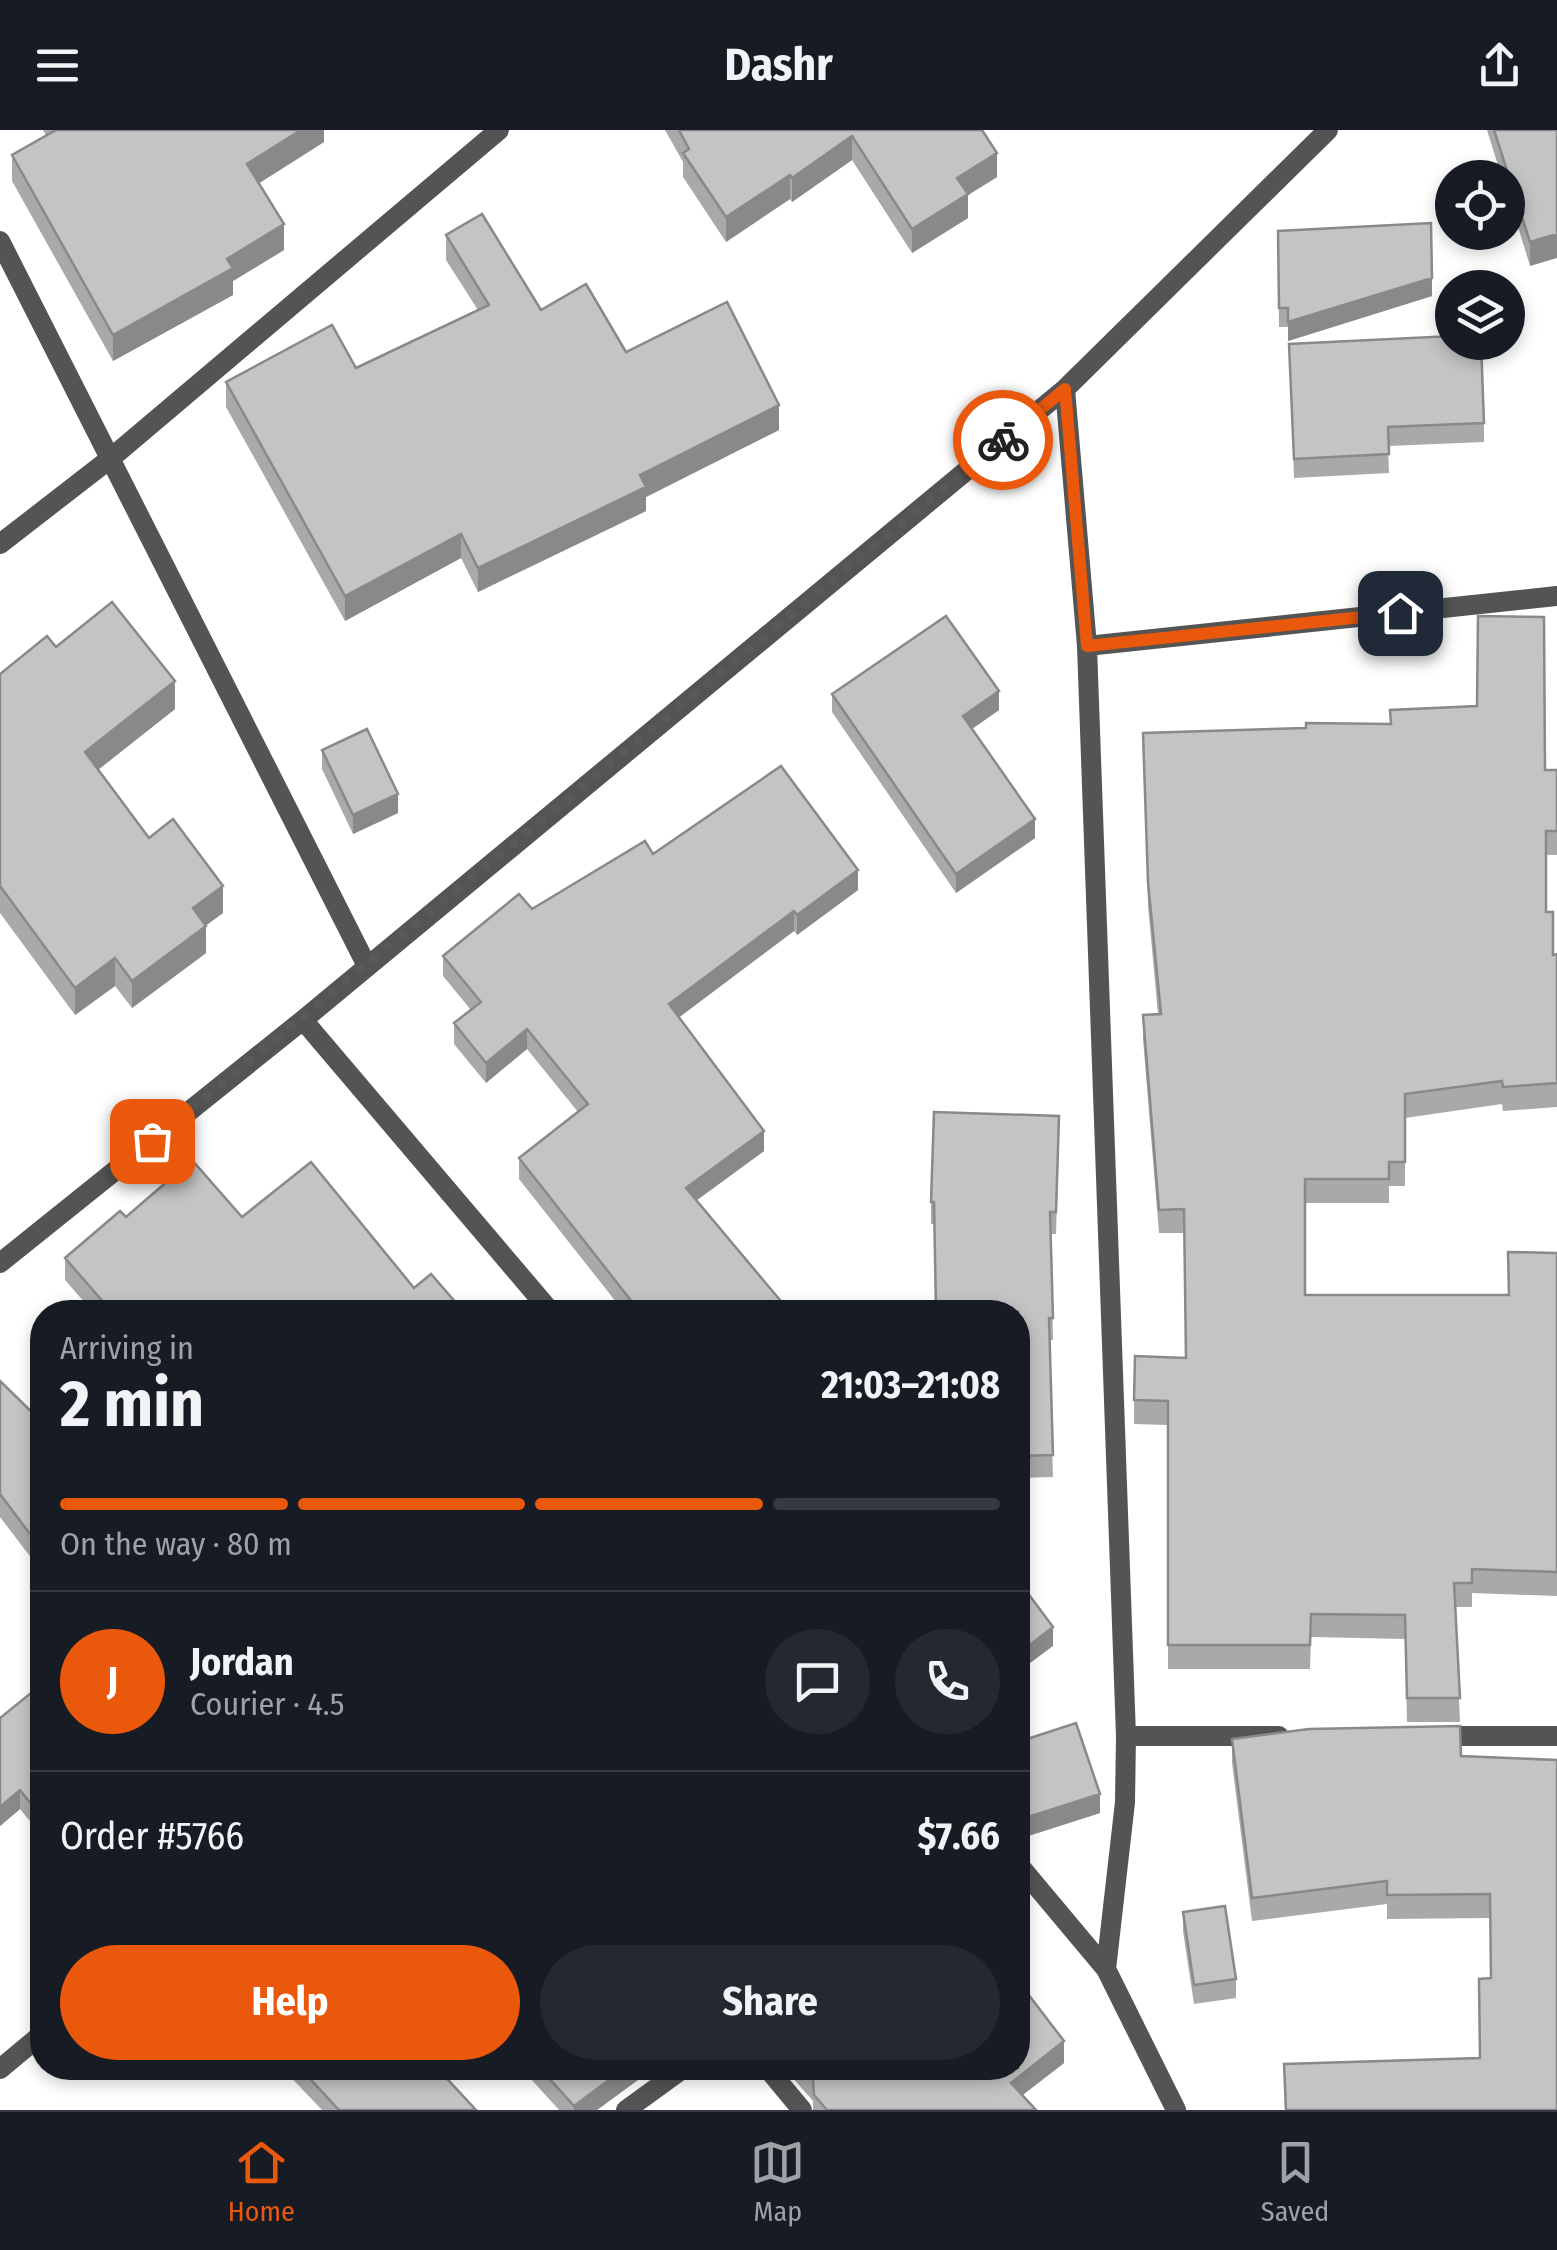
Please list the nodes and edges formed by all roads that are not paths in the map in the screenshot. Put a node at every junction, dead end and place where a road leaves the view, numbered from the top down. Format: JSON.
{"nodes":[{"id":1,"x":500,"y":130,"type":"edge"},
{"id":2,"x":1328,"y":130,"type":"edge"},
{"id":3,"x":0,"y":241,"type":"edge"},
{"id":4,"x":1065,"y":389,"type":"junction"},
{"id":5,"x":111,"y":458,"type":"junction"},
{"id":6,"x":0,"y":544,"type":"edge"},
{"id":7,"x":1557,"y":596,"type":"edge"},
{"id":8,"x":1087,"y":646,"type":"junction"},
{"id":9,"x":368,"y":966,"type":"junction"},
{"id":10,"x":303,"y":1020,"type":"junction"},
{"id":11,"x":0,"y":1263,"type":"edge"},
{"id":12,"x":541,"y":1300,"type":"edge"},
{"id":13,"x":1126,"y":1736,"type":"junction"},
{"id":14,"x":1302,"y":1736,"type":"edge"},
{"id":15,"x":1420,"y":1736,"type":"edge"},
{"id":16,"x":1557,"y":1736,"type":"edge"},
{"id":17,"x":1030,"y":1878,"type":"edge"},
{"id":18,"x":1106,"y":1968,"type":"junction"},
{"id":19,"x":30,"y":2044,"type":"edge"},
{"id":20,"x":0,"y":2069,"type":"edge"},
{"id":21,"x":667,"y":2080,"type":"edge"},
{"id":22,"x":778,"y":2080,"type":"edge"},
{"id":23,"x":626,"y":2110,"type":"edge"},
{"id":24,"x":802,"y":2110,"type":"edge"},
{"id":25,"x":1176,"y":2110,"type":"edge"}],
"edges":[{"from":1,"to":5,"type":"street"},
{"from":2,"to":4,"type":"street"},
{"from":3,"to":5,"type":"street"},
{"from":4,"to":8,"type":"street"},
{"from":4,"to":9,"type":"street"},
{"from":5,"to":6,"type":"street"},
{"from":5,"to":9,"type":"street"},
{"from":7,"to":8,"type":"street"},
{"from":8,"to":13,"type":"street"},
{"from":9,"to":10,"type":"street"},
{"from":10,"to":11,"type":"street"},
{"from":10,"to":12,"type":"street"},
{"from":13,"to":14,"type":"street"},
{"from":13,"to":18,"type":"street"},
{"from":15,"to":16,"type":"street"},
{"from":17,"to":18,"type":"street"},
{"from":18,"to":25,"type":"street"},
{"from":19,"to":20,"type":"street"},
{"from":21,"to":23,"type":"street"},
{"from":22,"to":24,"type":"street"}]}
